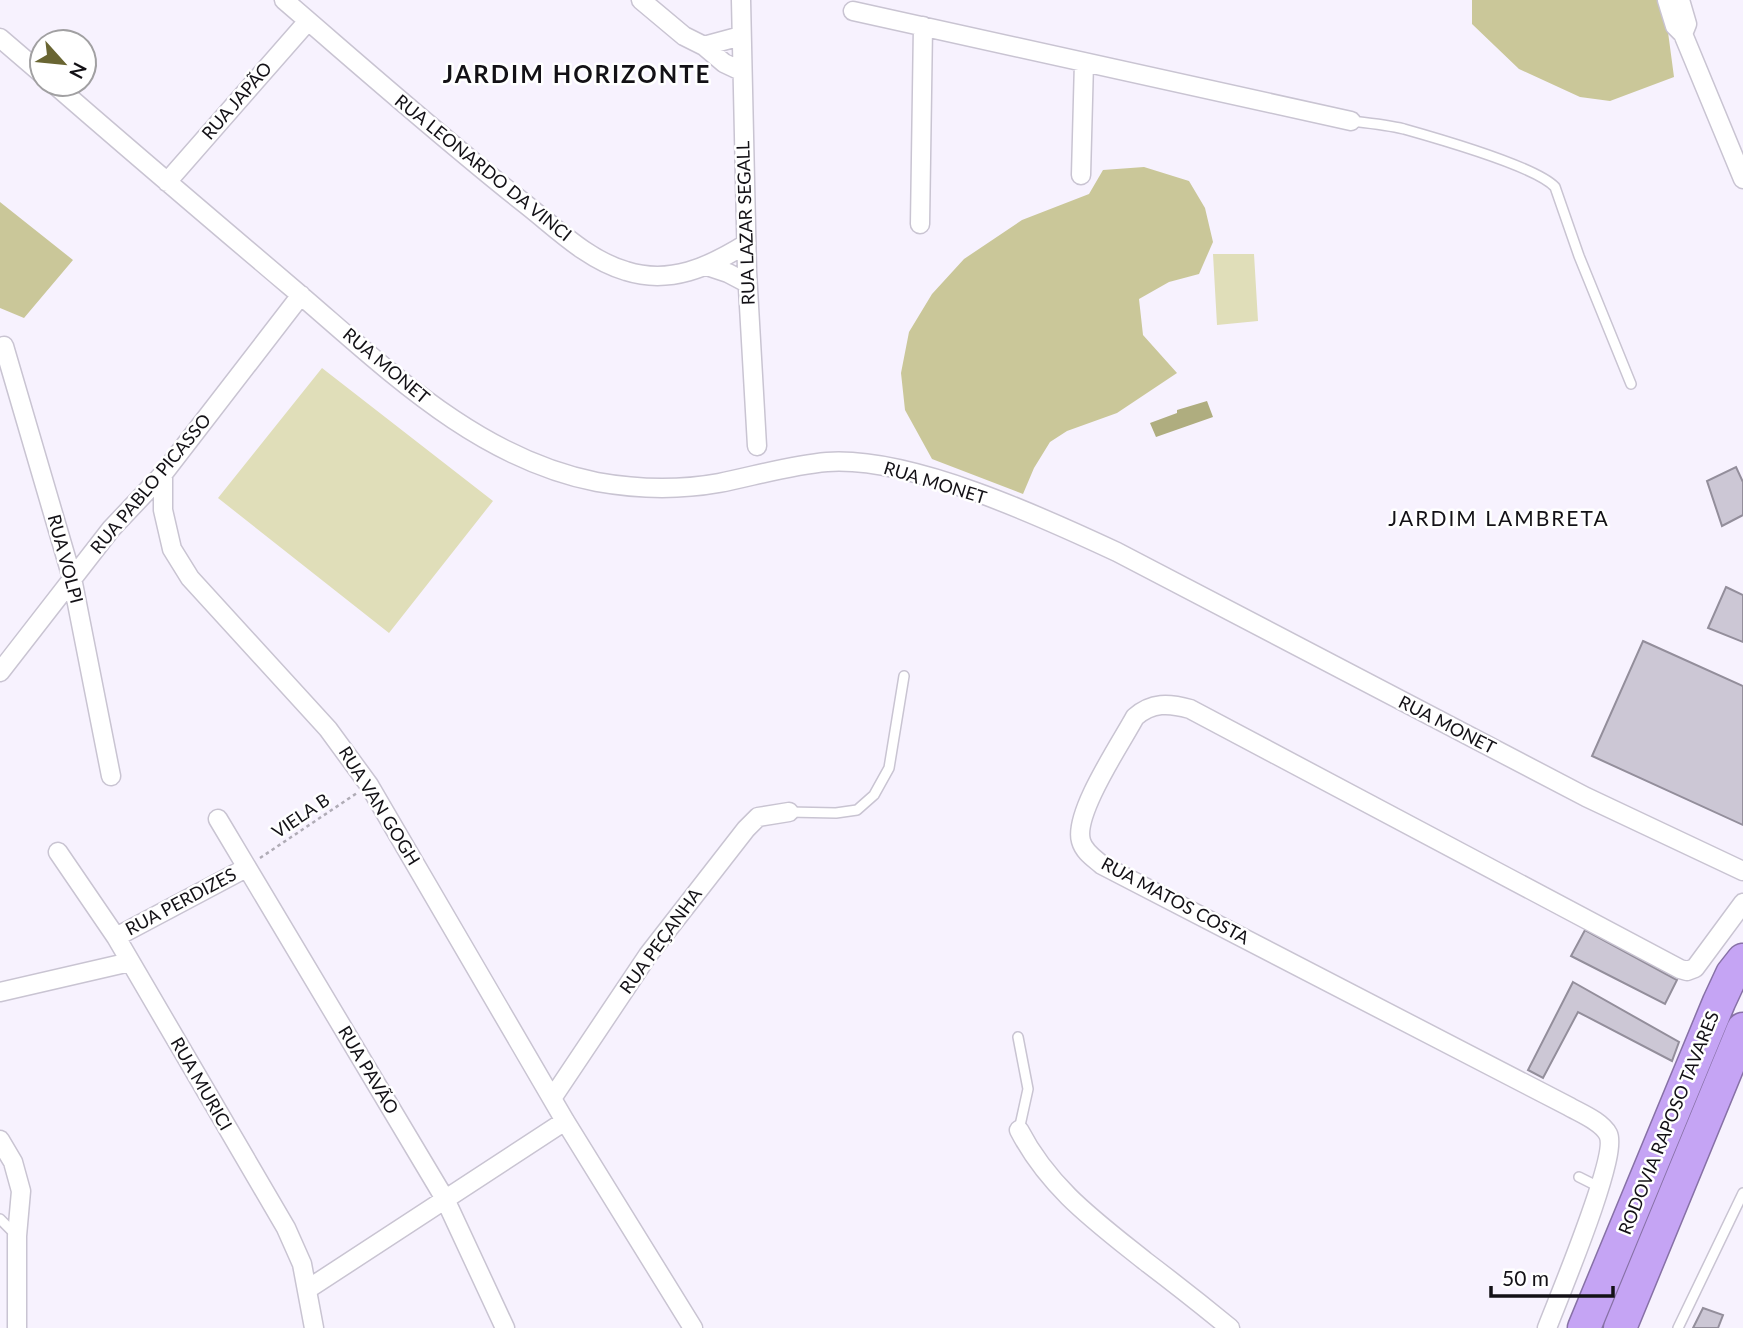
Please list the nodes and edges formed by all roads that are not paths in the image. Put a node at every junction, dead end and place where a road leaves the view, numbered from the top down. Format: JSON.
{"nodes":[{"id":1,"x":284,"y":0,"type":"edge"},
{"id":2,"x":640,"y":0,"type":"edge"},
{"id":3,"x":741,"y":0,"type":"edge"},
{"id":4,"x":1667,"y":0,"type":"edge"},
{"id":5,"x":1680,"y":0,"type":"edge"},
{"id":6,"x":853,"y":11,"type":"dead end"},
{"id":7,"x":308,"y":21,"type":"junction"},
{"id":8,"x":923,"y":26,"type":"junction"},
{"id":9,"x":1683,"y":34,"type":"junction"},
{"id":10,"x":741,"y":36,"type":"junction"},
{"id":11,"x":0,"y":38,"type":"edge"},
{"id":12,"x":704,"y":46,"type":"junction"},
{"id":13,"x":28,"y":62,"type":"edge"},
{"id":14,"x":1084,"y":62,"type":"junction"},
{"id":15,"x":741,"y":71,"type":"junction"},
{"id":16,"x":70,"y":98,"type":"edge"},
{"id":17,"x":1350,"y":121,"type":"joint"},
{"id":18,"x":1081,"y":175,"type":"dead end"},
{"id":19,"x":1743,"y":179,"type":"edge"},
{"id":20,"x":167,"y":182,"type":"junction"},
{"id":21,"x":920,"y":224,"type":"dead end"},
{"id":22,"x":746,"y":244,"type":"junction"},
{"id":23,"x":707,"y":267,"type":"junction"},
{"id":24,"x":747,"y":283,"type":"junction"},
{"id":25,"x":301,"y":295,"type":"junction"},
{"id":26,"x":4,"y":346,"type":"dead end"},
{"id":27,"x":1631,"y":384,"type":"dead end"},
{"id":28,"x":757,"y":446,"type":"dead end"},
{"id":29,"x":163,"y":474,"type":"junction"},
{"id":30,"x":72,"y":578,"type":"junction"},
{"id":31,"x":0,"y":672,"type":"edge"},
{"id":32,"x":904,"y":676,"type":"dead end"},
{"id":33,"x":111,"y":776,"type":"dead end"},
{"id":34,"x":789,"y":812,"type":"joint"},
{"id":35,"x":218,"y":819,"type":"dead end"},
{"id":36,"x":58,"y":852,"type":"dead end"},
{"id":37,"x":246,"y":868,"type":"junction"},
{"id":38,"x":1743,"y":871,"type":"edge"},
{"id":39,"x":1743,"y":903,"type":"edge"},
{"id":40,"x":116,"y":937,"type":"junction"},
{"id":41,"x":1743,"y":960,"type":"edge"},
{"id":42,"x":130,"y":962,"type":"junction"},
{"id":43,"x":0,"y":992,"type":"edge"},
{"id":44,"x":1743,"y":1029,"type":"edge"},
{"id":45,"x":1018,"y":1037,"type":"dead end"},
{"id":46,"x":552,"y":1097,"type":"junction"},
{"id":47,"x":565,"y":1121,"type":"junction"},
{"id":48,"x":1018,"y":1130,"type":"joint"},
{"id":49,"x":0,"y":1140,"type":"edge"},
{"id":50,"x":1579,"y":1177,"type":"dead end"},
{"id":51,"x":1599,"y":1187,"type":"junction"},
{"id":52,"x":1743,"y":1193,"type":"edge"},
{"id":53,"x":445,"y":1199,"type":"junction"},
{"id":54,"x":0,"y":1219,"type":"edge"},
{"id":55,"x":17,"y":1236,"type":"junction"},
{"id":56,"x":308,"y":1289,"type":"junction"},
{"id":57,"x":17,"y":1328,"type":"edge"},
{"id":58,"x":314,"y":1328,"type":"edge"},
{"id":59,"x":505,"y":1328,"type":"edge"},
{"id":60,"x":693,"y":1328,"type":"edge"},
{"id":61,"x":1230,"y":1328,"type":"edge"},
{"id":62,"x":1547,"y":1328,"type":"edge"},
{"id":63,"x":1584,"y":1328,"type":"edge"},
{"id":64,"x":1620,"y":1328,"type":"edge"},
{"id":65,"x":1678,"y":1328,"type":"edge"}],
"edges":[{"from":1,"to":7,"type":"street","name":"RUA LEONARDO DA VINCI"},
{"from":2,"to":12,"type":"street"},
{"from":3,"to":10,"type":"street","name":"RUA LAZAR SEGALL"},
{"from":4,"to":9,"type":"street"},
{"from":5,"to":9,"type":"street"},
{"from":6,"to":8,"type":"street"},
{"from":7,"to":20,"type":"street","name":"RUA JAPÃO"},
{"from":7,"to":23,"type":"street","name":"RUA LEONARDO DA VINCI"},
{"from":8,"to":14,"type":"street"},
{"from":8,"to":21,"type":"street"},
{"from":9,"to":19,"type":"street"},
{"from":10,"to":12,"type":"street"},
{"from":10,"to":15,"type":"street","name":"RUA LAZAR SEGALL"},
{"from":11,"to":13,"type":"street"},
{"from":12,"to":15,"type":"street"},
{"from":14,"to":17,"type":"street"},
{"from":14,"to":18,"type":"street"},
{"from":15,"to":22,"type":"street","name":"RUA LAZAR SEGALL"},
{"from":16,"to":20,"type":"street","name":"RUA MONET"},
{"from":17,"to":27,"type":"lane"},
{"from":20,"to":25,"type":"street","name":"RUA MONET"},
{"from":22,"to":23,"type":"street","name":"RUA LEONARDO DA VINCI"},
{"from":22,"to":24,"type":"street","name":"RUA LAZAR SEGALL"},
{"from":23,"to":24,"type":"street"},
{"from":24,"to":28,"type":"street","name":"RUA LAZAR SEGALL"},
{"from":25,"to":29,"type":"street","name":"RUA PABLO PICASSO"},
{"from":25,"to":38,"type":"street","name":"RUA MONET"},
{"from":26,"to":30,"type":"street","name":"RUA VOLPI"},
{"from":29,"to":30,"type":"street","name":"RUA PABLO PICASSO"},
{"from":29,"to":46,"type":"street","name":"RUA VAN GOGH"},
{"from":30,"to":31,"type":"street","name":"RUA PABLO PICASSO"},
{"from":30,"to":33,"type":"street","name":"RUA VOLPI"},
{"from":32,"to":34,"type":"lane"},
{"from":34,"to":46,"type":"street","name":"RUA PEÇANHA"},
{"from":35,"to":37,"type":"street","name":"RUA PAVÃO"},
{"from":36,"to":40,"type":"street","name":"RUA MURICI"},
{"from":37,"to":40,"type":"street","name":"RUA PERDIZES"},
{"from":37,"to":53,"type":"street","name":"RUA PAVÃO"},
{"from":39,"to":51,"type":"street","name":"RUA MATOS COSTA"},
{"from":40,"to":42,"type":"street","name":"RUA MURICI"},
{"from":41,"to":63,"type":"highway","name":"RODOVIA RAPOSO TAVARES"},
{"from":42,"to":43,"type":"street","name":"RUA PERDIZES"},
{"from":42,"to":56,"type":"street","name":"RUA MURICI"},
{"from":44,"to":64,"type":"highway","name":"RODOVIA RAPOSO TAVARES"},
{"from":45,"to":48,"type":"lane"},
{"from":46,"to":47,"type":"street","name":"RUA VAN GOGH"},
{"from":47,"to":53,"type":"street"},
{"from":47,"to":60,"type":"street","name":"RUA VAN GOGH"},
{"from":48,"to":61,"type":"street"},
{"from":49,"to":55,"type":"street"},
{"from":50,"to":51,"type":"lane"},
{"from":51,"to":62,"type":"street","name":"RUA MATOS COSTA"},
{"from":52,"to":65,"type":"lane"},
{"from":53,"to":56,"type":"street"},
{"from":53,"to":59,"type":"street","name":"RUA PAVÃO"},
{"from":54,"to":55,"type":"lane"},
{"from":55,"to":57,"type":"street"},
{"from":56,"to":58,"type":"street","name":"RUA MURICI"}]}
